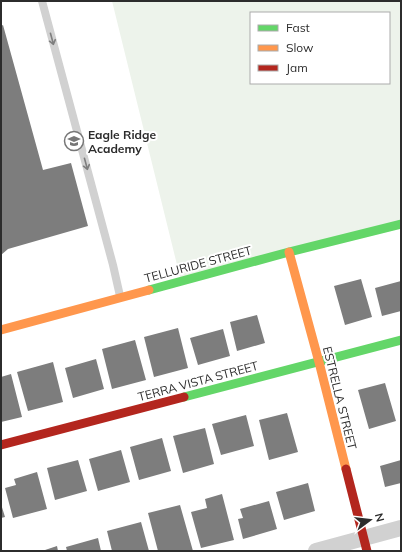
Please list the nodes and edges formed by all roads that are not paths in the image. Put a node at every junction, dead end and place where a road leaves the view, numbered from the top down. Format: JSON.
{"nodes":[{"id":1,"x":42,"y":1,"type":"edge"},
{"id":2,"x":401,"y":224,"type":"edge"},
{"id":3,"x":289,"y":252,"type":"junction"},
{"id":4,"x":121,"y":298,"type":"junction"},
{"id":5,"x":1,"y":330,"type":"edge"},
{"id":6,"x":401,"y":340,"type":"edge"},
{"id":7,"x":319,"y":362,"type":"junction"},
{"id":8,"x":1,"y":445,"type":"edge"},
{"id":9,"x":401,"y":528,"type":"edge"},
{"id":10,"x":365,"y":544,"type":"edge"},
{"id":11,"x":316,"y":551,"type":"edge"}],
"edges":[{"from":1,"to":4,"type":"lane","one_way":true},
{"from":2,"to":3,"type":"street","name":"TELLURIDE STREET"},
{"from":3,"to":4,"type":"street","name":"TELLURIDE STREET"},
{"from":3,"to":7,"type":"street","name":"ESTRELLA STREET"},
{"from":4,"to":5,"type":"street","name":"TELLURIDE STREET"},
{"from":6,"to":7,"type":"street","name":"TERRA VISTA STREET"},
{"from":7,"to":8,"type":"street","name":"TERRA VISTA STREET"},
{"from":7,"to":10,"type":"street","name":"ESTRELLA STREET"},
{"from":9,"to":10,"type":"street"},
{"from":10,"to":11,"type":"street"}]}
